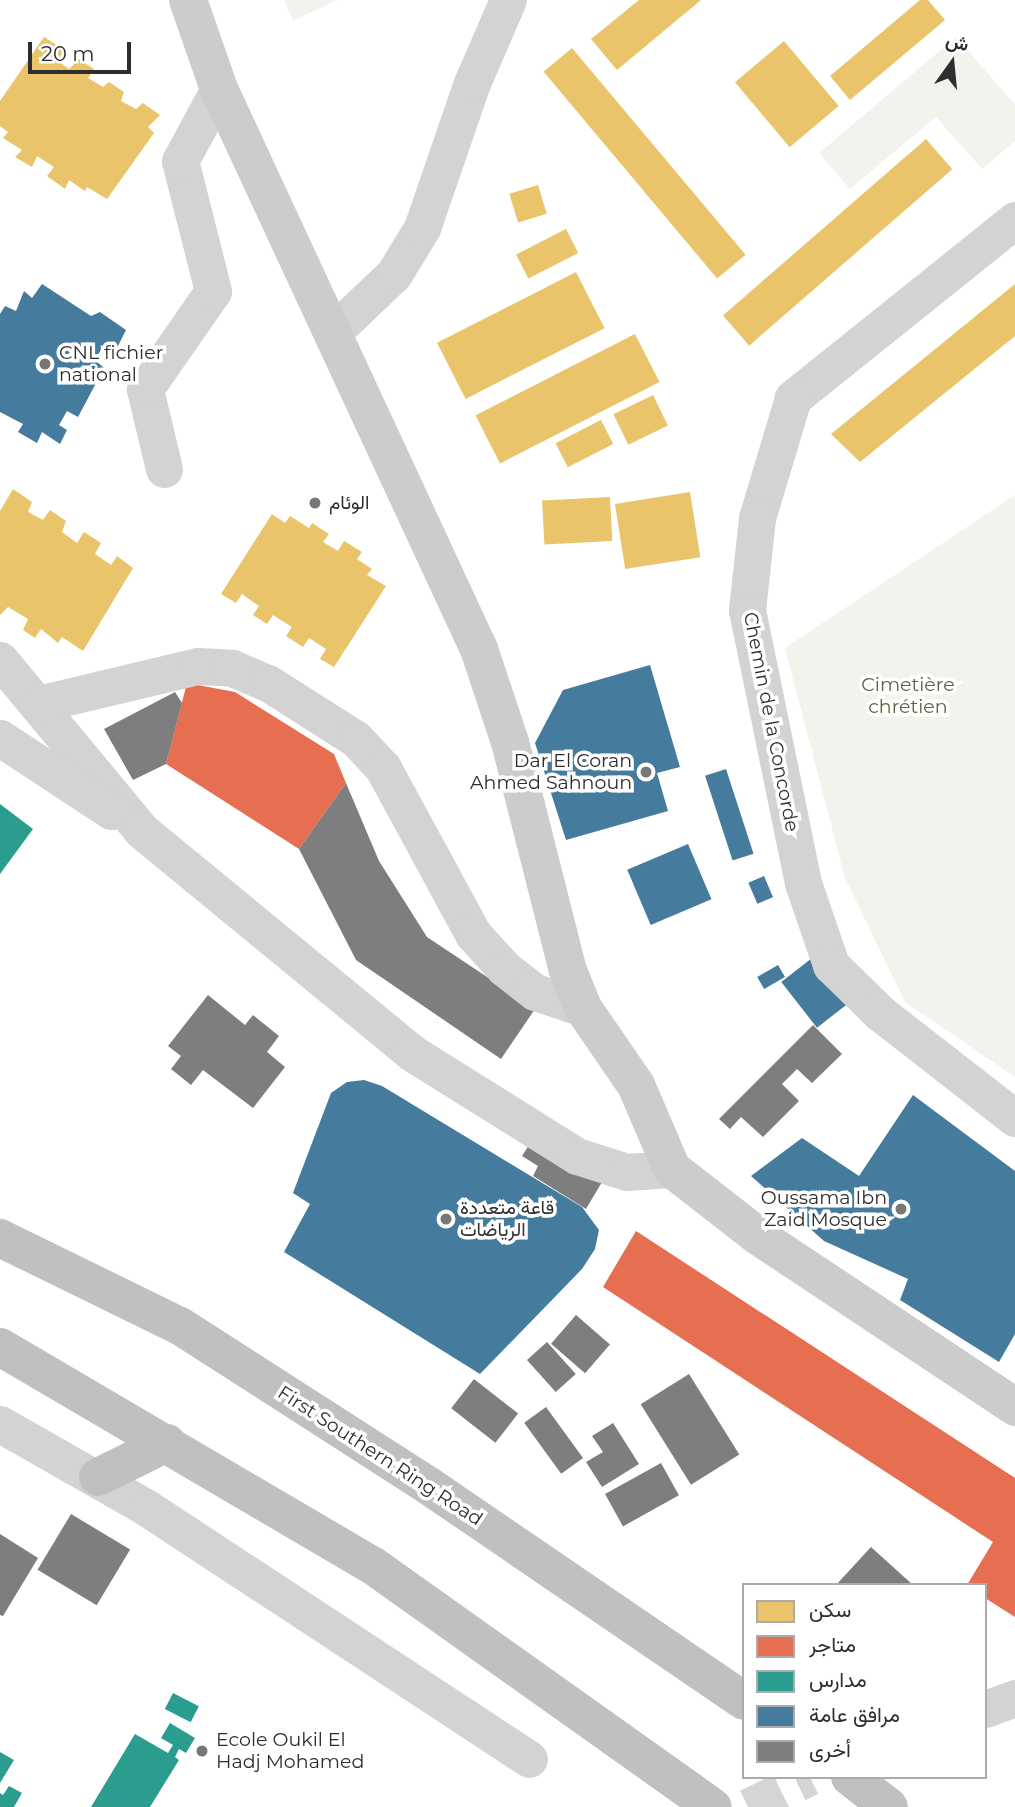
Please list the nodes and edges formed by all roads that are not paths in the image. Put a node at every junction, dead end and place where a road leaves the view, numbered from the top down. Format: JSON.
{"nodes":[{"id":1,"x":188,"y":0,"type":"edge"},
{"id":2,"x":508,"y":0,"type":"edge"},
{"id":3,"x":219,"y":89,"type":"junction"},
{"id":4,"x":1015,"y":220,"type":"edge"},
{"id":5,"x":333,"y":332,"type":"junction"},
{"id":6,"x":164,"y":469,"type":"dead end"},
{"id":7,"x":0,"y":660,"type":"edge"},
{"id":8,"x":38,"y":704,"type":"junction"},
{"id":9,"x":0,"y":738,"type":"edge"},
{"id":10,"x":142,"y":831,"type":"junction"},
{"id":11,"x":583,"y":1008,"type":"junction"},
{"id":12,"x":1015,"y":1118,"type":"edge"},
{"id":13,"x":672,"y":1169,"type":"junction"},
{"id":14,"x":0,"y":1238,"type":"edge"},
{"id":15,"x":0,"y":1347,"type":"edge"},
{"id":16,"x":1015,"y":1407,"type":"edge"},
{"id":17,"x":0,"y":1424,"type":"edge"},
{"id":18,"x":167,"y":1443,"type":"junction"},
{"id":19,"x":98,"y":1477,"type":"junction"},
{"id":20,"x":1015,"y":1698,"type":"edge"},
{"id":21,"x":742,"y":1700,"type":"edge"},
{"id":22,"x":987,"y":1708,"type":"edge"},
{"id":23,"x":529,"y":1759,"type":"dead end"},
{"id":24,"x":853,"y":1779,"type":"edge"},
{"id":25,"x":713,"y":1807,"type":"edge"},
{"id":26,"x":889,"y":1807,"type":"edge"}],
"edges":[{"from":1,"to":3,"type":"street"},
{"from":2,"to":5,"type":"street"},
{"from":3,"to":5,"type":"street"},
{"from":3,"to":6,"type":"street"},
{"from":4,"to":12,"type":"street","name":"Chemin de la Concorde"},
{"from":5,"to":11,"type":"street"},
{"from":7,"to":8,"type":"street"},
{"from":8,"to":10,"type":"street"},
{"from":8,"to":11,"type":"street"},
{"from":9,"to":10,"type":"street"},
{"from":10,"to":13,"type":"street"},
{"from":11,"to":13,"type":"street"},
{"from":13,"to":16,"type":"street"},
{"from":14,"to":21,"type":"highway","name":"First Southern Ring Road"},
{"from":15,"to":18,"type":"highway"},
{"from":17,"to":19,"type":"street"},
{"from":18,"to":19,"type":"highway"},
{"from":18,"to":25,"type":"highway"},
{"from":19,"to":23,"type":"street"},
{"from":20,"to":22,"type":"street"},
{"from":24,"to":26,"type":"highway"}]}
